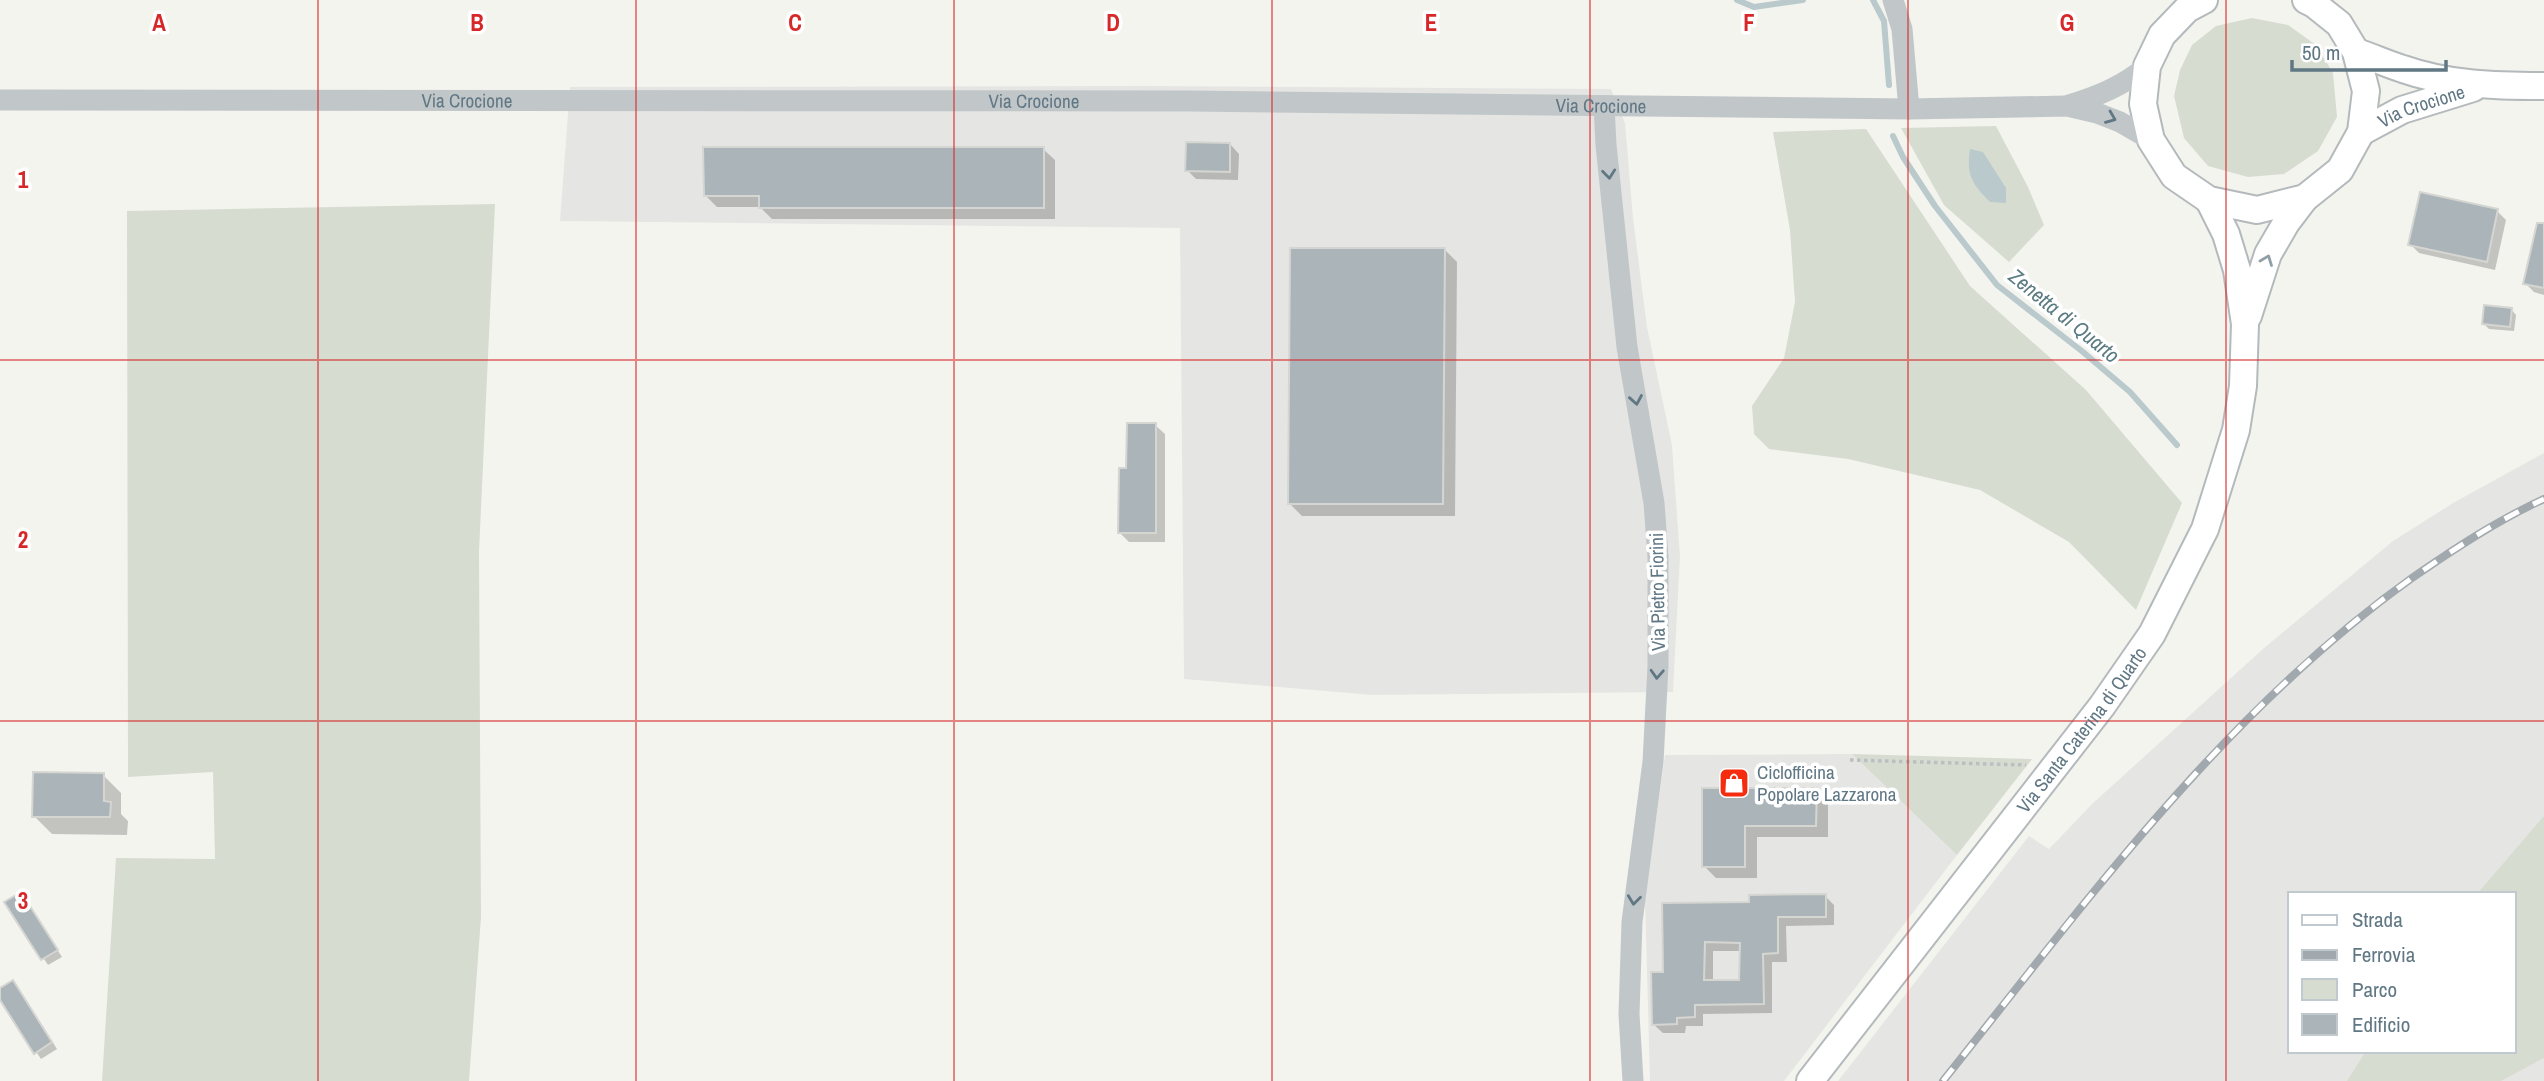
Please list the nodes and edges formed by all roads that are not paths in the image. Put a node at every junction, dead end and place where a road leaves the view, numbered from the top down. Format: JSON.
{"nodes":[{"id":1,"x":1892,"y":0,"type":"edge"},
{"id":2,"x":2306,"y":0,"type":"edge"},
{"id":3,"x":2193,"y":3,"type":"edge"},
{"id":4,"x":2356,"y":52,"type":"junction"},
{"id":5,"x":2147,"y":66,"type":"junction"},
{"id":6,"x":2485,"y":86,"type":"junction"},
{"id":7,"x":2544,"y":86,"type":"edge"},
{"id":8,"x":0,"y":100,"type":"edge"},
{"id":9,"x":1604,"y":106,"type":"junction"},
{"id":10,"x":2067,"y":106,"type":"junction"},
{"id":11,"x":1909,"y":109,"type":"junction"},
{"id":12,"x":2361,"y":132,"type":"junction"},
{"id":13,"x":2151,"y":140,"type":"junction"},
{"id":14,"x":2305,"y":198,"type":"junction"},
{"id":15,"x":2209,"y":200,"type":"junction"},
{"id":16,"x":2245,"y":324,"type":"junction"},
{"id":17,"x":1633,"y":1081,"type":"edge"},
{"id":18,"x":1810,"y":1081,"type":"edge"}],
"edges":[{"from":1,"to":11,"type":"street"},
{"from":2,"to":4,"type":"main road"},
{"from":3,"to":5,"type":"main road"},
{"from":4,"to":6,"type":"main road","name":"Via Crocione"},
{"from":4,"to":12,"type":"main road"},
{"from":5,"to":10,"type":"street","name":"Via Crocione"},
{"from":5,"to":13,"type":"main road"},
{"from":6,"to":7,"type":"main road","name":"Via Crocione"},
{"from":6,"to":12,"type":"main road","name":"Via Crocione"},
{"from":8,"to":9,"type":"street","name":"Via Crocione"},
{"from":9,"to":11,"type":"street","name":"Via Crocione"},
{"from":9,"to":17,"type":"street","name":"Via Pietro Fiorini","one_way":true},
{"from":10,"to":11,"type":"street","name":"Via Crocione"},
{"from":10,"to":13,"type":"street","name":"Via Crocione","one_way":true},
{"from":12,"to":14,"type":"main road"},
{"from":13,"to":15,"type":"main road"},
{"from":14,"to":15,"type":"main road"},
{"from":16,"to":14,"type":"main road","name":"Via Santa Caterina di Quarto","one_way":true},
{"from":15,"to":16,"type":"main road","name":"Via Santa Caterina di Quarto"},
{"from":16,"to":18,"type":"main road","name":"Via Santa Caterina di Quarto"}]}
